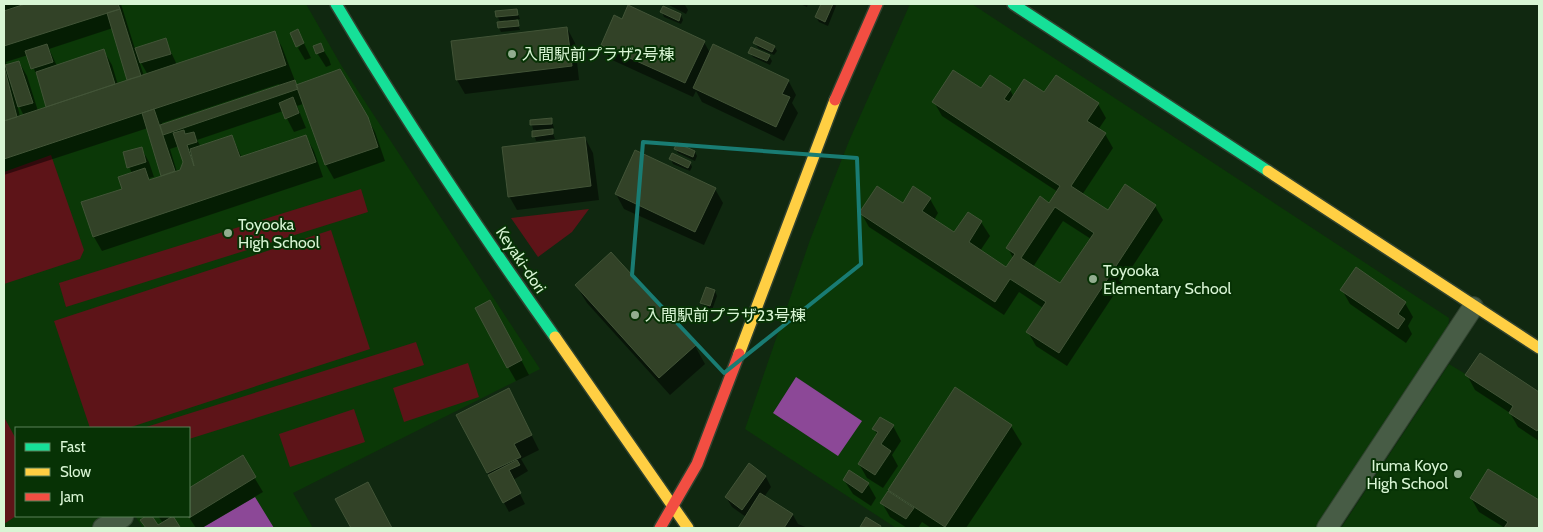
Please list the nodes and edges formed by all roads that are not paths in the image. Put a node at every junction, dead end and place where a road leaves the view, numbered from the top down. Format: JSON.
{"nodes":[{"id":1,"x":336,"y":4,"type":"edge"},
{"id":2,"x":876,"y":4,"type":"edge"},
{"id":3,"x":1013,"y":4,"type":"edge"},
{"id":4,"x":1473,"y":306,"type":"junction"},
{"id":5,"x":1539,"y":348,"type":"edge"},
{"id":6,"x":674,"y":506,"type":"junction"},
{"id":7,"x":123,"y":517,"type":"edge"},
{"id":8,"x":103,"y":528,"type":"edge"},
{"id":9,"x":660,"y":528,"type":"edge"},
{"id":10,"x":688,"y":528,"type":"edge"},
{"id":11,"x":1327,"y":528,"type":"edge"}],
"edges":[{"from":1,"to":6,"type":"street","name":"Keyaki-dori"},
{"from":2,"to":6,"type":"street"},
{"from":3,"to":4,"type":"street"},
{"from":4,"to":5,"type":"street"},
{"from":4,"to":11,"type":"street"},
{"from":6,"to":9,"type":"street"},
{"from":6,"to":10,"type":"street","name":"Keyaki-dori"},
{"from":7,"to":8,"type":"street"}]}
